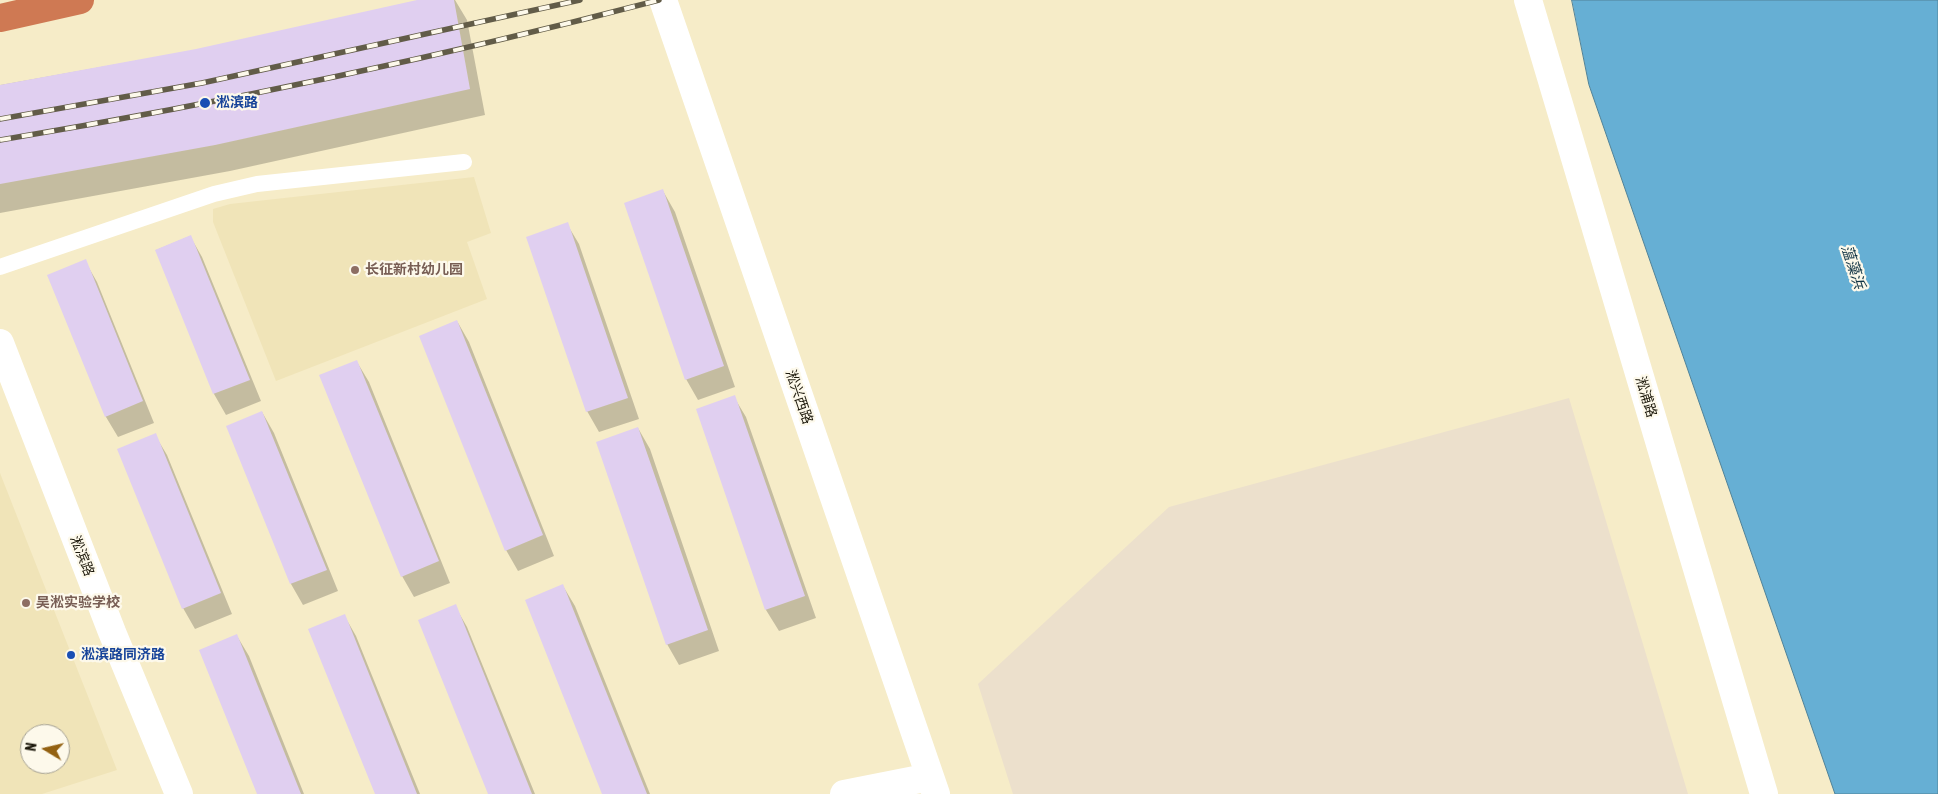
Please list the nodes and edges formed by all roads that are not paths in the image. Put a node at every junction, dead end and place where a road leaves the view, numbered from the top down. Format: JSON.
{"nodes":[{"id":1,"x":80,"y":0,"type":"edge"},
{"id":2,"x":663,"y":0,"type":"edge"},
{"id":3,"x":1528,"y":0,"type":"edge"},
{"id":4,"x":0,"y":18,"type":"edge"},
{"id":5,"x":464,"y":162,"type":"dead end"},
{"id":6,"x":0,"y":267,"type":"edge"},
{"id":7,"x":0,"y":344,"type":"edge"},
{"id":8,"x":933,"y":786,"type":"edge"},
{"id":9,"x":179,"y":794,"type":"edge"},
{"id":10,"x":844,"y":794,"type":"edge"},
{"id":11,"x":1764,"y":794,"type":"edge"}],
"edges":[{"from":1,"to":4,"type":"highway"},
{"from":2,"to":8,"type":"street","name":"淞兴西路"},
{"from":3,"to":11,"type":"street","name":"淞浦路"},
{"from":5,"to":6,"type":"lane"},
{"from":7,"to":9,"type":"street","name":"淞滨路"},
{"from":8,"to":10,"type":"street"}]}
